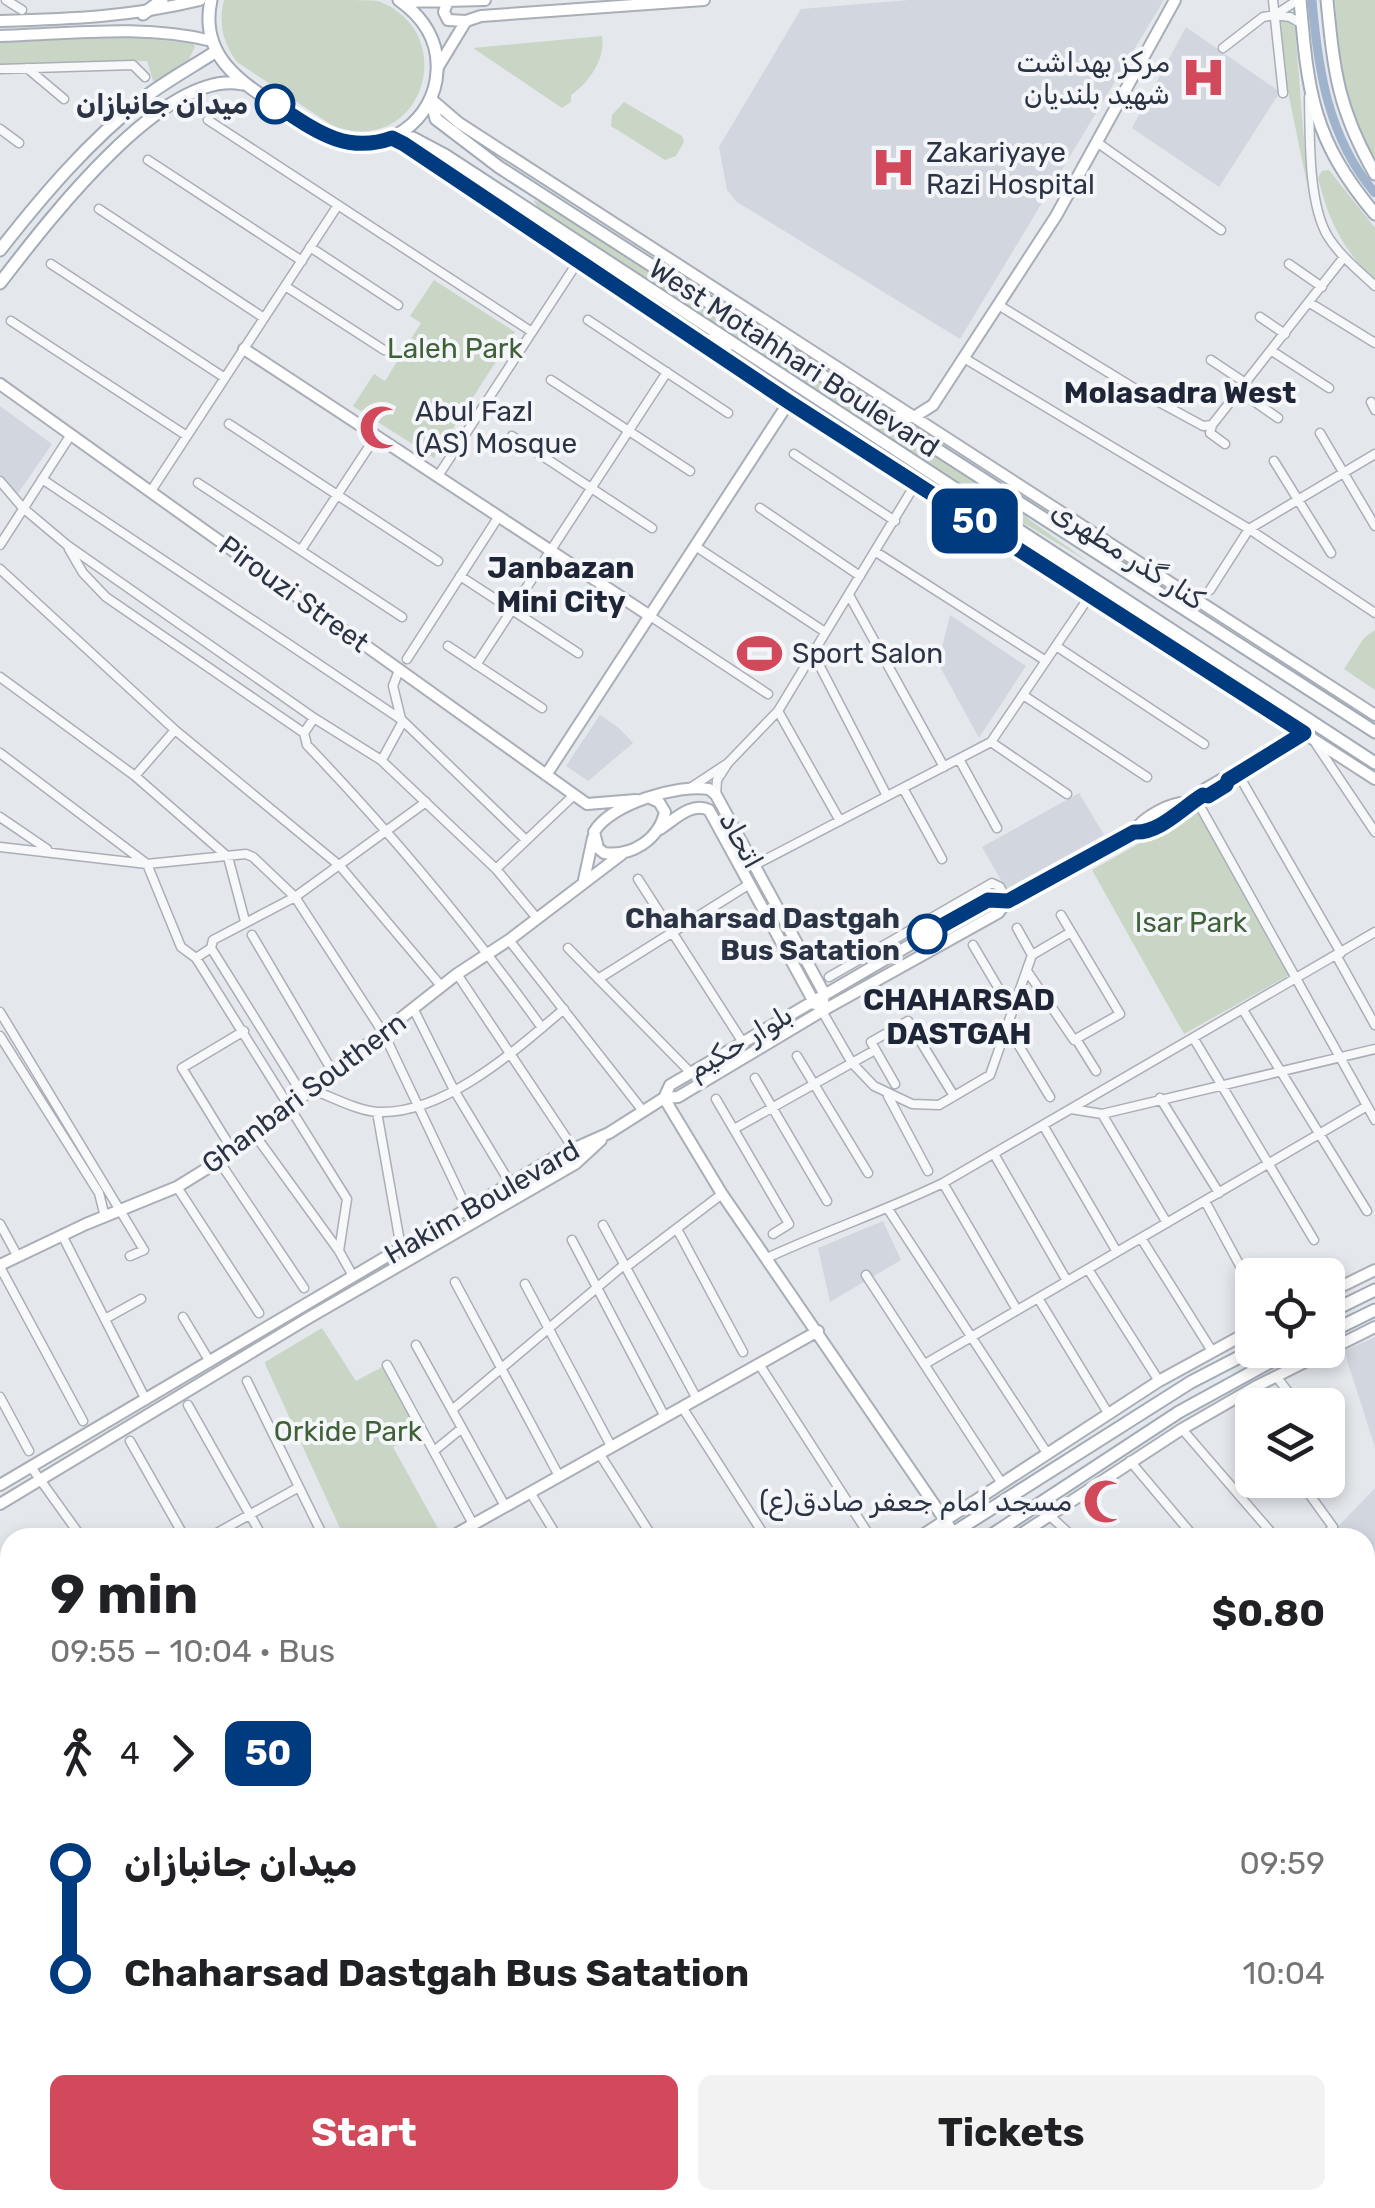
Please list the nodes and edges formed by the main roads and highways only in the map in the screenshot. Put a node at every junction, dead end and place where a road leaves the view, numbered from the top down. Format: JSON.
{"nodes":[{"id":1,"x":162,"y":0,"type":"edge"},
{"id":2,"x":211,"y":0,"type":"edge"},
{"id":3,"x":1299,"y":0,"type":"edge"},
{"id":4,"x":1327,"y":0,"type":"edge"},
{"id":5,"x":401,"y":1,"type":"edge"},
{"id":6,"x":143,"y":14,"type":"road end"},
{"id":7,"x":214,"y":46,"type":"junction"},
{"id":8,"x":244,"y":84,"type":"junction"},
{"id":9,"x":431,"y":99,"type":"junction"},
{"id":10,"x":392,"y":138,"type":"junction"},
{"id":11,"x":476,"y":150,"type":"junction"},
{"id":12,"x":464,"y":168,"type":"junction"},
{"id":13,"x":1375,"y":174,"type":"edge"},
{"id":14,"x":1375,"y":214,"type":"edge"},
{"id":15,"x":0,"y":250,"type":"edge"},
{"id":16,"x":0,"y":284,"type":"edge"},
{"id":17,"x":1097,"y":553,"type":"junction"},
{"id":18,"x":1124,"y":570,"type":"junction"},
{"id":19,"x":1084,"y":572,"type":"junction"},
{"id":20,"x":1112,"y":591,"type":"junction"},
{"id":21,"x":1375,"y":732,"type":"edge"},
{"id":22,"x":1375,"y":765,"type":"edge"},
{"id":23,"x":1375,"y":1290,"type":"edge"},
{"id":24,"x":1345,"y":1304,"type":"edge"},
{"id":25,"x":1372,"y":1311,"type":"edge"},
{"id":26,"x":1345,"y":1324,"type":"edge"},
{"id":27,"x":1235,"y":1359,"type":"edge"},
{"id":28,"x":1259,"y":1368,"type":"edge"},
{"id":29,"x":1052,"y":1467,"type":"junction"},
{"id":30,"x":1030,"y":1482,"type":"junction"},
{"id":31,"x":1067,"y":1485,"type":"junction"},
{"id":32,"x":1042,"y":1502,"type":"junction"},
{"id":33,"x":960,"y":1528,"type":"edge"},
{"id":34,"x":1002,"y":1528,"type":"edge"}],
"edges":[{"from":1,"to":6,"type":"main road"},
{"from":2,"to":7,"type":"main road"},
{"from":3,"to":14,"type":"main road"},
{"from":4,"to":13,"type":"main road"},
{"from":5,"to":9,"type":"main road"},
{"from":7,"to":8,"type":"main road"},
{"from":7,"to":15,"type":"main road"},
{"from":8,"to":10,"type":"main road"},
{"from":8,"to":16,"type":"main road"},
{"from":9,"to":10,"type":"main road"},
{"from":9,"to":11,"type":"main road","name":"West Motahhari Boulevard"},
{"from":10,"to":12,"type":"main road","name":"West Motahhari Boulevard"},
{"from":11,"to":12,"type":"main road"},
{"from":11,"to":17,"type":"main road","name":"West Motahhari Boulevard"},
{"from":12,"to":19,"type":"main road","name":"West Motahhari Boulevard"},
{"from":17,"to":18,"type":"main road","name":"West Motahhari Boulevard"},
{"from":17,"to":19,"type":"main road"},
{"from":18,"to":20,"type":"main road"},
{"from":18,"to":21,"type":"main road","name":"West Motahhari Boulevard"},
{"from":19,"to":20,"type":"main road","name":"West Motahhari Boulevard"},
{"from":20,"to":22,"type":"main road","name":"West Motahhari Boulevard"},
{"from":23,"to":24,"type":"main road"},
{"from":25,"to":26,"type":"main road"},
{"from":27,"to":29,"type":"main road"},
{"from":28,"to":31,"type":"main road"},
{"from":29,"to":30,"type":"main road"},
{"from":29,"to":31,"type":"main road"},
{"from":30,"to":32,"type":"main road"},
{"from":30,"to":33,"type":"main road"},
{"from":31,"to":32,"type":"main road"},
{"from":32,"to":34,"type":"main road"}]}
